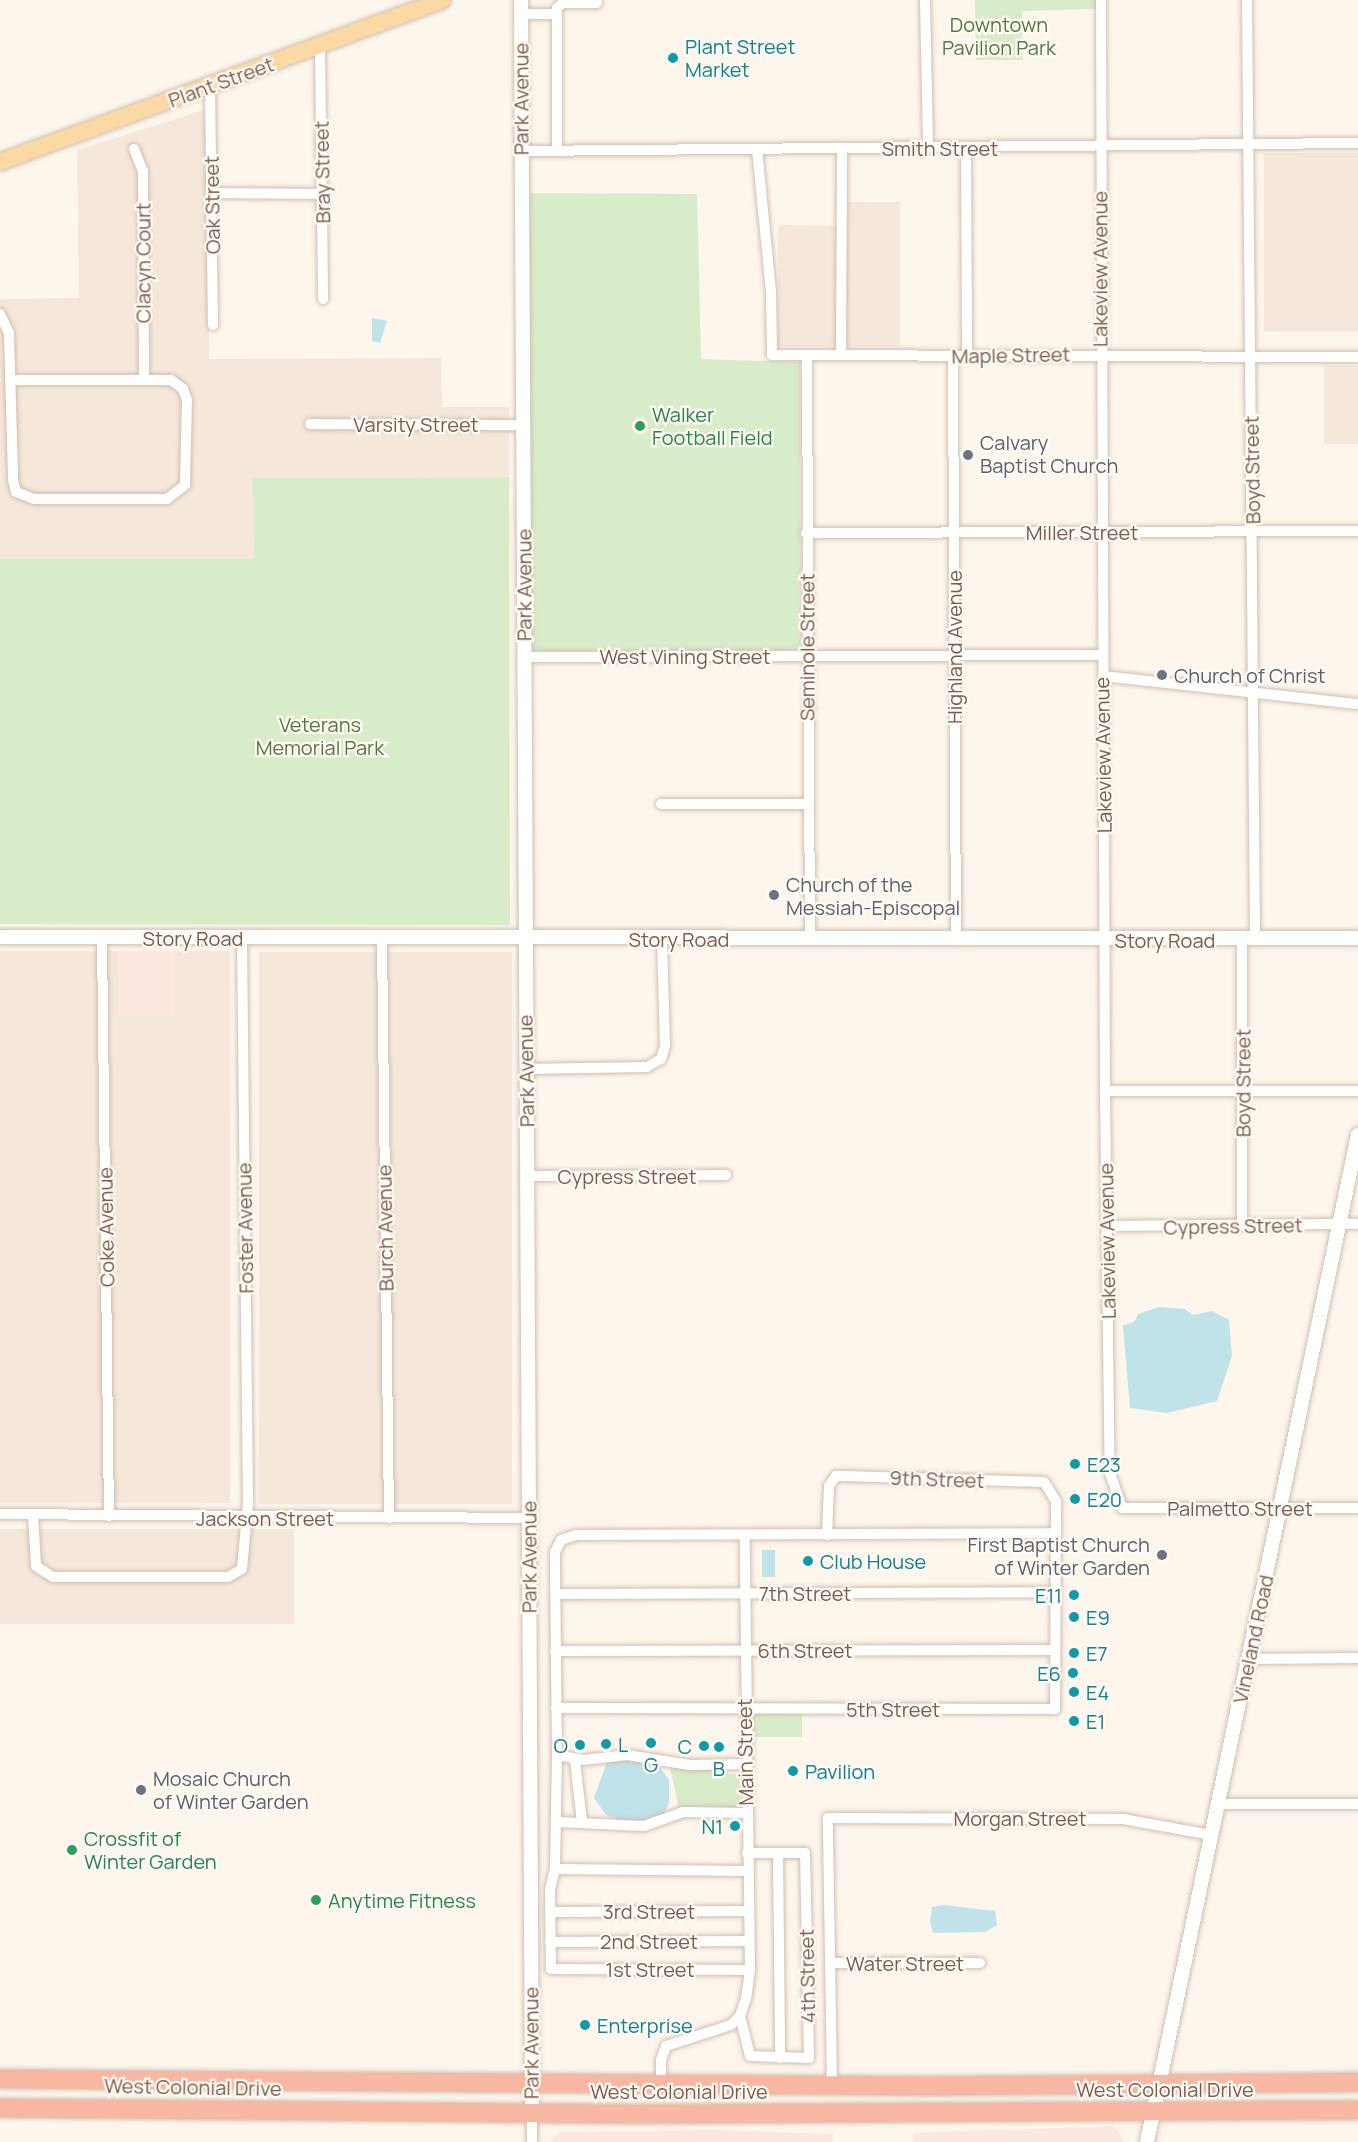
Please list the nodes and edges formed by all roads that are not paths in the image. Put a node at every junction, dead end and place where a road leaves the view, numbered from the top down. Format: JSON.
{"nodes":[{"id":1,"x":442,"y":0,"type":"edge"},
{"id":2,"x":925,"y":0,"type":"edge"},
{"id":3,"x":1101,"y":0,"type":"edge"},
{"id":4,"x":1247,"y":0,"type":"edge"},
{"id":5,"x":597,"y":3,"type":"dead end"},
{"id":6,"x":521,"y":7,"type":"edge"},
{"id":7,"x":557,"y":14,"type":"junction"},
{"id":8,"x":320,"y":46,"type":"junction"},
{"id":9,"x":210,"y":85,"type":"junction"},
{"id":10,"x":1358,"y":143,"type":"edge"},
{"id":11,"x":1248,"y":144,"type":"junction"},
{"id":12,"x":1099,"y":146,"type":"junction"},
{"id":13,"x":842,"y":148,"type":"junction"},
{"id":14,"x":928,"y":148,"type":"junction"},
{"id":15,"x":966,"y":148,"type":"junction"},
{"id":16,"x":134,"y":149,"type":"dead end"},
{"id":17,"x":757,"y":149,"type":"junction"},
{"id":18,"x":522,"y":151,"type":"junction"},
{"id":19,"x":557,"y":151,"type":"junction"},
{"id":20,"x":0,"y":162,"type":"edge"},
{"id":21,"x":212,"y":194,"type":"junction"},
{"id":22,"x":322,"y":194,"type":"junction"},
{"id":23,"x":323,"y":298,"type":"dead end"},
{"id":24,"x":0,"y":315,"type":"edge"},
{"id":25,"x":213,"y":324,"type":"dead end"},
{"id":26,"x":807,"y":355,"type":"junction"},
{"id":27,"x":841,"y":355,"type":"junction"},
{"id":28,"x":953,"y":356,"type":"junction"},
{"id":29,"x":967,"y":356,"type":"junction"},
{"id":30,"x":1101,"y":356,"type":"junction"},
{"id":31,"x":1358,"y":357,"type":"edge"},
{"id":32,"x":1250,"y":358,"type":"junction"},
{"id":33,"x":144,"y":378,"type":"junction"},
{"id":34,"x":10,"y":380,"type":"junction"},
{"id":35,"x":310,"y":424,"type":"dead end"},
{"id":36,"x":523,"y":425,"type":"junction"},
{"id":37,"x":1253,"y":531,"type":"junction"},
{"id":38,"x":1358,"y":531,"type":"edge"},
{"id":39,"x":1102,"y":532,"type":"junction"},
{"id":40,"x":806,"y":533,"type":"junction"},
{"id":41,"x":954,"y":533,"type":"junction"},
{"id":42,"x":954,"y":654,"type":"junction"},
{"id":43,"x":807,"y":655,"type":"junction"},
{"id":44,"x":1102,"y":655,"type":"junction"},
{"id":45,"x":524,"y":657,"type":"junction"},
{"id":46,"x":1103,"y":676,"type":"junction"},
{"id":47,"x":1252,"y":693,"type":"junction"},
{"id":48,"x":1358,"y":704,"type":"edge"},
{"id":49,"x":661,"y":804,"type":"dead end"},
{"id":50,"x":809,"y":804,"type":"junction"},
{"id":51,"x":0,"y":937,"type":"edge"},
{"id":52,"x":102,"y":938,"type":"junction"},
{"id":53,"x":242,"y":938,"type":"junction"},
{"id":54,"x":382,"y":938,"type":"junction"},
{"id":55,"x":525,"y":938,"type":"junction"},
{"id":56,"x":1358,"y":938,"type":"edge"},
{"id":57,"x":662,"y":939,"type":"junction"},
{"id":58,"x":810,"y":939,"type":"junction"},
{"id":59,"x":956,"y":939,"type":"junction"},
{"id":60,"x":1105,"y":940,"type":"junction"},
{"id":61,"x":1249,"y":940,"type":"junction"},
{"id":62,"x":525,"y":1069,"type":"junction"},
{"id":63,"x":1105,"y":1091,"type":"junction"},
{"id":64,"x":1243,"y":1091,"type":"junction"},
{"id":65,"x":1358,"y":1091,"type":"edge"},
{"id":66,"x":1358,"y":1135,"type":"edge"},
{"id":67,"x":726,"y":1175,"type":"dead end"},
{"id":68,"x":527,"y":1176,"type":"junction"},
{"id":69,"x":1338,"y":1224,"type":"junction"},
{"id":70,"x":1358,"y":1224,"type":"edge"},
{"id":71,"x":1108,"y":1226,"type":"junction"},
{"id":72,"x":1242,"y":1226,"type":"junction"},
{"id":73,"x":1122,"y":1508,"type":"joint"},
{"id":74,"x":1280,"y":1508,"type":"junction"},
{"id":75,"x":1358,"y":1508,"type":"edge"},
{"id":76,"x":0,"y":1514,"type":"edge"},
{"id":77,"x":33,"y":1515,"type":"junction"},
{"id":78,"x":109,"y":1516,"type":"junction"},
{"id":79,"x":389,"y":1518,"type":"junction"},
{"id":80,"x":529,"y":1518,"type":"junction"},
{"id":81,"x":246,"y":1519,"type":"junction"},
{"id":82,"x":1056,"y":1533,"type":"junction"},
{"id":83,"x":745,"y":1535,"type":"junction"},
{"id":84,"x":827,"y":1535,"type":"junction"},
{"id":85,"x":1055,"y":1592,"type":"junction"},
{"id":86,"x":744,"y":1593,"type":"junction"},
{"id":87,"x":556,"y":1594,"type":"junction"},
{"id":88,"x":744,"y":1650,"type":"junction"},
{"id":89,"x":1055,"y":1650,"type":"junction"},
{"id":90,"x":555,"y":1651,"type":"junction"},
{"id":91,"x":1358,"y":1658,"type":"edge"},
{"id":92,"x":1250,"y":1659,"type":"junction"},
{"id":93,"x":556,"y":1708,"type":"junction"},
{"id":94,"x":745,"y":1710,"type":"junction"},
{"id":95,"x":557,"y":1755,"type":"junction"},
{"id":96,"x":575,"y":1760,"type":"junction"},
{"id":97,"x":745,"y":1764,"type":"junction"},
{"id":98,"x":1218,"y":1804,"type":"junction"},
{"id":99,"x":1358,"y":1804,"type":"edge"},
{"id":100,"x":746,"y":1813,"type":"junction"},
{"id":101,"x":556,"y":1822,"type":"junction"},
{"id":102,"x":582,"y":1822,"type":"junction"},
{"id":103,"x":1211,"y":1835,"type":"junction"},
{"id":104,"x":747,"y":1853,"type":"junction"},
{"id":105,"x":778,"y":1853,"type":"junction"},
{"id":106,"x":555,"y":1869,"type":"junction"},
{"id":107,"x":747,"y":1871,"type":"junction"},
{"id":108,"x":747,"y":1911,"type":"junction"},
{"id":109,"x":550,"y":1912,"type":"junction"},
{"id":110,"x":550,"y":1941,"type":"junction"},
{"id":111,"x":748,"y":1941,"type":"junction"},
{"id":112,"x":831,"y":1963,"type":"junction"},
{"id":113,"x":981,"y":1963,"type":"dead end"},
{"id":114,"x":750,"y":1970,"type":"junction"},
{"id":115,"x":740,"y":2016,"type":"junction"},
{"id":116,"x":780,"y":2058,"type":"junction"},
{"id":117,"x":2,"y":2079,"type":"edge"},
{"id":118,"x":322,"y":2082,"type":"junction"},
{"id":119,"x":1358,"y":2082,"type":"edge"},
{"id":120,"x":1161,"y":2083,"type":"junction"},
{"id":121,"x":532,"y":2085,"type":"junction"},
{"id":122,"x":661,"y":2085,"type":"junction"},
{"id":123,"x":832,"y":2085,"type":"junction"},
{"id":124,"x":927,"y":2086,"type":"junction"},
{"id":125,"x":0,"y":2108,"type":"edge"},
{"id":126,"x":257,"y":2110,"type":"junction"},
{"id":127,"x":1358,"y":2110,"type":"edge"},
{"id":128,"x":734,"y":2112,"type":"junction"},
{"id":129,"x":1154,"y":2112,"type":"junction"},
{"id":130,"x":532,"y":2113,"type":"junction"},
{"id":131,"x":820,"y":2113,"type":"junction"},
{"id":132,"x":532,"y":2142,"type":"edge"},
{"id":133,"x":1147,"y":2142,"type":"edge"}],
"edges":[{"from":1,"to":8,"type":"main road","name":"Plant Street"},
{"from":2,"to":14,"type":"street"},
{"from":3,"to":12,"type":"street","name":"Lakeview Avenue"},
{"from":4,"to":11,"type":"street","name":"Boyd Street"},
{"from":5,"to":7,"type":"street"},
{"from":6,"to":7,"type":"street"},
{"from":6,"to":18,"type":"street","name":"Park Avenue"},
{"from":7,"to":19,"type":"street"},
{"from":8,"to":9,"type":"main road","name":"Plant Street"},
{"from":8,"to":22,"type":"street","name":"Bray Street"},
{"from":9,"to":20,"type":"main road","name":"Plant Street"},
{"from":9,"to":21,"type":"street","name":"Oak Street"},
{"from":10,"to":11,"type":"street","name":"Smith Street"},
{"from":11,"to":12,"type":"street","name":"Smith Street"},
{"from":11,"to":32,"type":"street","name":"Boyd Street"},
{"from":12,"to":15,"type":"street","name":"Smith Street"},
{"from":12,"to":30,"type":"street","name":"Lakeview Avenue"},
{"from":13,"to":14,"type":"street","name":"Smith Street"},
{"from":13,"to":17,"type":"street","name":"Smith Street"},
{"from":13,"to":27,"type":"street"},
{"from":14,"to":15,"type":"street","name":"Smith Street"},
{"from":15,"to":29,"type":"street"},
{"from":16,"to":33,"type":"street","name":"Clacyn Court"},
{"from":17,"to":19,"type":"street","name":"Smith Street"},
{"from":17,"to":26,"type":"street","name":"Maple Street"},
{"from":18,"to":19,"type":"street","name":"Smith Street"},
{"from":18,"to":36,"type":"street","name":"Park Avenue"},
{"from":21,"to":22,"type":"street"},
{"from":21,"to":25,"type":"street","name":"Oak Street"},
{"from":22,"to":23,"type":"street","name":"Bray Street"},
{"from":24,"to":34,"type":"street"},
{"from":26,"to":27,"type":"street","name":"Maple Street"},
{"from":26,"to":40,"type":"street","name":"Seminole Street"},
{"from":27,"to":28,"type":"street","name":"Maple Street"},
{"from":28,"to":29,"type":"street","name":"Maple Street"},
{"from":28,"to":41,"type":"street","name":"Highland Avenue"},
{"from":29,"to":30,"type":"street","name":"Maple Street"},
{"from":30,"to":32,"type":"street","name":"Maple Street"},
{"from":30,"to":39,"type":"street","name":"Lakeview Avenue"},
{"from":31,"to":32,"type":"street","name":"Maple Street"},
{"from":32,"to":37,"type":"street","name":"Boyd Street"},
{"from":33,"to":34,"type":"street"},
{"from":33,"to":34,"type":"street"},
{"from":35,"to":36,"type":"street","name":"Varsity Street"},
{"from":36,"to":45,"type":"street","name":"Park Avenue"},
{"from":37,"to":38,"type":"street","name":"Miller Street"},
{"from":37,"to":39,"type":"street","name":"Miller Street"},
{"from":37,"to":47,"type":"street","name":"Boyd Street"},
{"from":39,"to":41,"type":"street","name":"Miller Street"},
{"from":39,"to":44,"type":"street","name":"Lakeview Avenue"},
{"from":40,"to":41,"type":"street","name":"Miller Street"},
{"from":40,"to":43,"type":"street","name":"Seminole Street"},
{"from":41,"to":42,"type":"street","name":"Highland Avenue"},
{"from":42,"to":43,"type":"street","name":"West Vining Street"},
{"from":42,"to":44,"type":"street","name":"West Vining Street"},
{"from":42,"to":59,"type":"street","name":"Highland Avenue"},
{"from":43,"to":45,"type":"street","name":"West Vining Street"},
{"from":43,"to":50,"type":"street","name":"Seminole Street"},
{"from":44,"to":46,"type":"street","name":"Lakeview Avenue"},
{"from":45,"to":55,"type":"street","name":"Park Avenue"},
{"from":46,"to":47,"type":"street"},
{"from":46,"to":60,"type":"street","name":"Lakeview Avenue"},
{"from":47,"to":48,"type":"street"},
{"from":47,"to":61,"type":"street","name":"Boyd Street"},
{"from":49,"to":50,"type":"street"},
{"from":50,"to":58,"type":"street","name":"Seminole Street"},
{"from":51,"to":52,"type":"street","name":"Story Road"},
{"from":52,"to":53,"type":"street","name":"Story Road"},
{"from":52,"to":78,"type":"street","name":"Coke Avenue"},
{"from":53,"to":54,"type":"street","name":"Story Road"},
{"from":53,"to":81,"type":"street","name":"Foster Avenue"},
{"from":54,"to":55,"type":"street","name":"Story Road"},
{"from":54,"to":79,"type":"street","name":"Burch Avenue"},
{"from":55,"to":57,"type":"street","name":"Story Road"},
{"from":55,"to":62,"type":"street","name":"Park Avenue"},
{"from":56,"to":61,"type":"street","name":"Story Road"},
{"from":57,"to":58,"type":"street","name":"Story Road"},
{"from":57,"to":62,"type":"street"},
{"from":58,"to":59,"type":"street","name":"Story Road"},
{"from":59,"to":60,"type":"street","name":"Story Road"},
{"from":60,"to":61,"type":"street","name":"Story Road"},
{"from":60,"to":63,"type":"street","name":"Lakeview Avenue"},
{"from":61,"to":64,"type":"street","name":"Boyd Street"},
{"from":62,"to":68,"type":"street","name":"Park Avenue"},
{"from":63,"to":64,"type":"street"},
{"from":63,"to":71,"type":"street","name":"Lakeview Avenue"},
{"from":64,"to":65,"type":"street"},
{"from":64,"to":72,"type":"street","name":"Boyd Street"},
{"from":66,"to":69,"type":"street","name":"Vineland Road"},
{"from":67,"to":68,"type":"street","name":"Cypress Street"},
{"from":68,"to":80,"type":"street","name":"Park Avenue"},
{"from":69,"to":70,"type":"street","name":"Cypress Street"},
{"from":69,"to":72,"type":"street","name":"Cypress Street"},
{"from":69,"to":74,"type":"street","name":"Vineland Road"},
{"from":71,"to":72,"type":"street","name":"Cypress Street"},
{"from":71,"to":73,"type":"street","name":"Lakeview Avenue"},
{"from":73,"to":74,"type":"street","name":"Palmetto Street"},
{"from":74,"to":75,"type":"street","name":"Palmetto Street"},
{"from":74,"to":92,"type":"street","name":"Vineland Road"},
{"from":76,"to":77,"type":"street","name":"Jackson Street"},
{"from":77,"to":78,"type":"street","name":"Jackson Street"},
{"from":77,"to":81,"type":"street","name":"Foster Avenue"},
{"from":78,"to":81,"type":"street","name":"Jackson Street"},
{"from":79,"to":80,"type":"street","name":"Jackson Street"},
{"from":79,"to":81,"type":"street","name":"Jackson Street"},
{"from":80,"to":121,"type":"street","name":"Park Avenue"},
{"from":82,"to":84,"type":"street"},
{"from":82,"to":84,"type":"street","name":"9th Street"},
{"from":82,"to":85,"type":"street","name":"5th Street"},
{"from":83,"to":84,"type":"street"},
{"from":83,"to":86,"type":"street","name":"Main Street"},
{"from":83,"to":87,"type":"street"},
{"from":85,"to":86,"type":"street","name":"7th Street"},
{"from":85,"to":89,"type":"street","name":"5th Street"},
{"from":86,"to":87,"type":"street","name":"7th Street"},
{"from":86,"to":88,"type":"street","name":"Main Street"},
{"from":87,"to":90,"type":"street"},
{"from":88,"to":89,"type":"street","name":"6th Street"},
{"from":88,"to":90,"type":"street","name":"6th Street"},
{"from":88,"to":94,"type":"street","name":"Main Street"},
{"from":89,"to":94,"type":"street","name":"5th Street"},
{"from":90,"to":93,"type":"street"},
{"from":91,"to":92,"type":"street"},
{"from":92,"to":98,"type":"street","name":"Vineland Road"},
{"from":93,"to":94,"type":"street","name":"5th Street"},
{"from":93,"to":95,"type":"street"},
{"from":94,"to":97,"type":"street","name":"Main Street"},
{"from":95,"to":96,"type":"street"},
{"from":95,"to":101,"type":"street"},
{"from":96,"to":97,"type":"street"},
{"from":96,"to":102,"type":"street"},
{"from":97,"to":100,"type":"street","name":"Main Street"},
{"from":98,"to":99,"type":"street"},
{"from":98,"to":103,"type":"street","name":"Vineland Road"},
{"from":100,"to":102,"type":"street"},
{"from":100,"to":104,"type":"street","name":"Main Street"},
{"from":101,"to":102,"type":"street"},
{"from":101,"to":106,"type":"street"},
{"from":103,"to":112,"type":"street","name":"Morgan Street"},
{"from":103,"to":120,"type":"street","name":"Vineland Road"},
{"from":104,"to":105,"type":"street","name":"4th Street"},
{"from":104,"to":107,"type":"street","name":"Main Street"},
{"from":105,"to":116,"type":"street"},
{"from":105,"to":116,"type":"street","name":"4th Street"},
{"from":106,"to":107,"type":"street"},
{"from":106,"to":109,"type":"street"},
{"from":107,"to":108,"type":"street","name":"Main Street"},
{"from":108,"to":109,"type":"street","name":"3rd Street"},
{"from":108,"to":111,"type":"street","name":"Main Street"},
{"from":109,"to":110,"type":"street"},
{"from":110,"to":111,"type":"street","name":"2nd Street"},
{"from":110,"to":114,"type":"street","name":"1st Street"},
{"from":111,"to":114,"type":"street","name":"Main Street"},
{"from":112,"to":113,"type":"street","name":"Water Street"},
{"from":112,"to":123,"type":"street"},
{"from":114,"to":115,"type":"street","name":"Main Street"},
{"from":115,"to":116,"type":"street","name":"4th Street"},
{"from":115,"to":122,"type":"street"},
{"from":117,"to":118,"type":"highway","name":"West Colonial Drive"},
{"from":118,"to":121,"type":"highway","name":"West Colonial Drive"},
{"from":118,"to":126,"type":"highway"},
{"from":119,"to":120,"type":"highway","name":"West Colonial Drive"},
{"from":120,"to":124,"type":"highway","name":"West Colonial Drive"},
{"from":120,"to":129,"type":"street","name":"Vineland Road"},
{"from":121,"to":122,"type":"highway","name":"West Colonial Drive"},
{"from":121,"to":130,"type":"street","name":"Park Avenue"},
{"from":122,"to":123,"type":"highway","name":"West Colonial Drive"},
{"from":123,"to":124,"type":"highway","name":"West Colonial Drive"},
{"from":123,"to":128,"type":"highway"},
{"from":124,"to":131,"type":"highway"},
{"from":125,"to":126,"type":"highway","name":"West Colonial Drive"},
{"from":126,"to":130,"type":"highway","name":"West Colonial Drive"},
{"from":127,"to":129,"type":"highway","name":"West Colonial Drive"},
{"from":128,"to":130,"type":"highway","name":"West Colonial Drive"},
{"from":128,"to":131,"type":"highway","name":"West Colonial Drive"},
{"from":129,"to":131,"type":"highway","name":"West Colonial Drive"},
{"from":129,"to":133,"type":"street","name":"Vineland Road"},
{"from":130,"to":132,"type":"street","name":"Park Avenue"}]}
